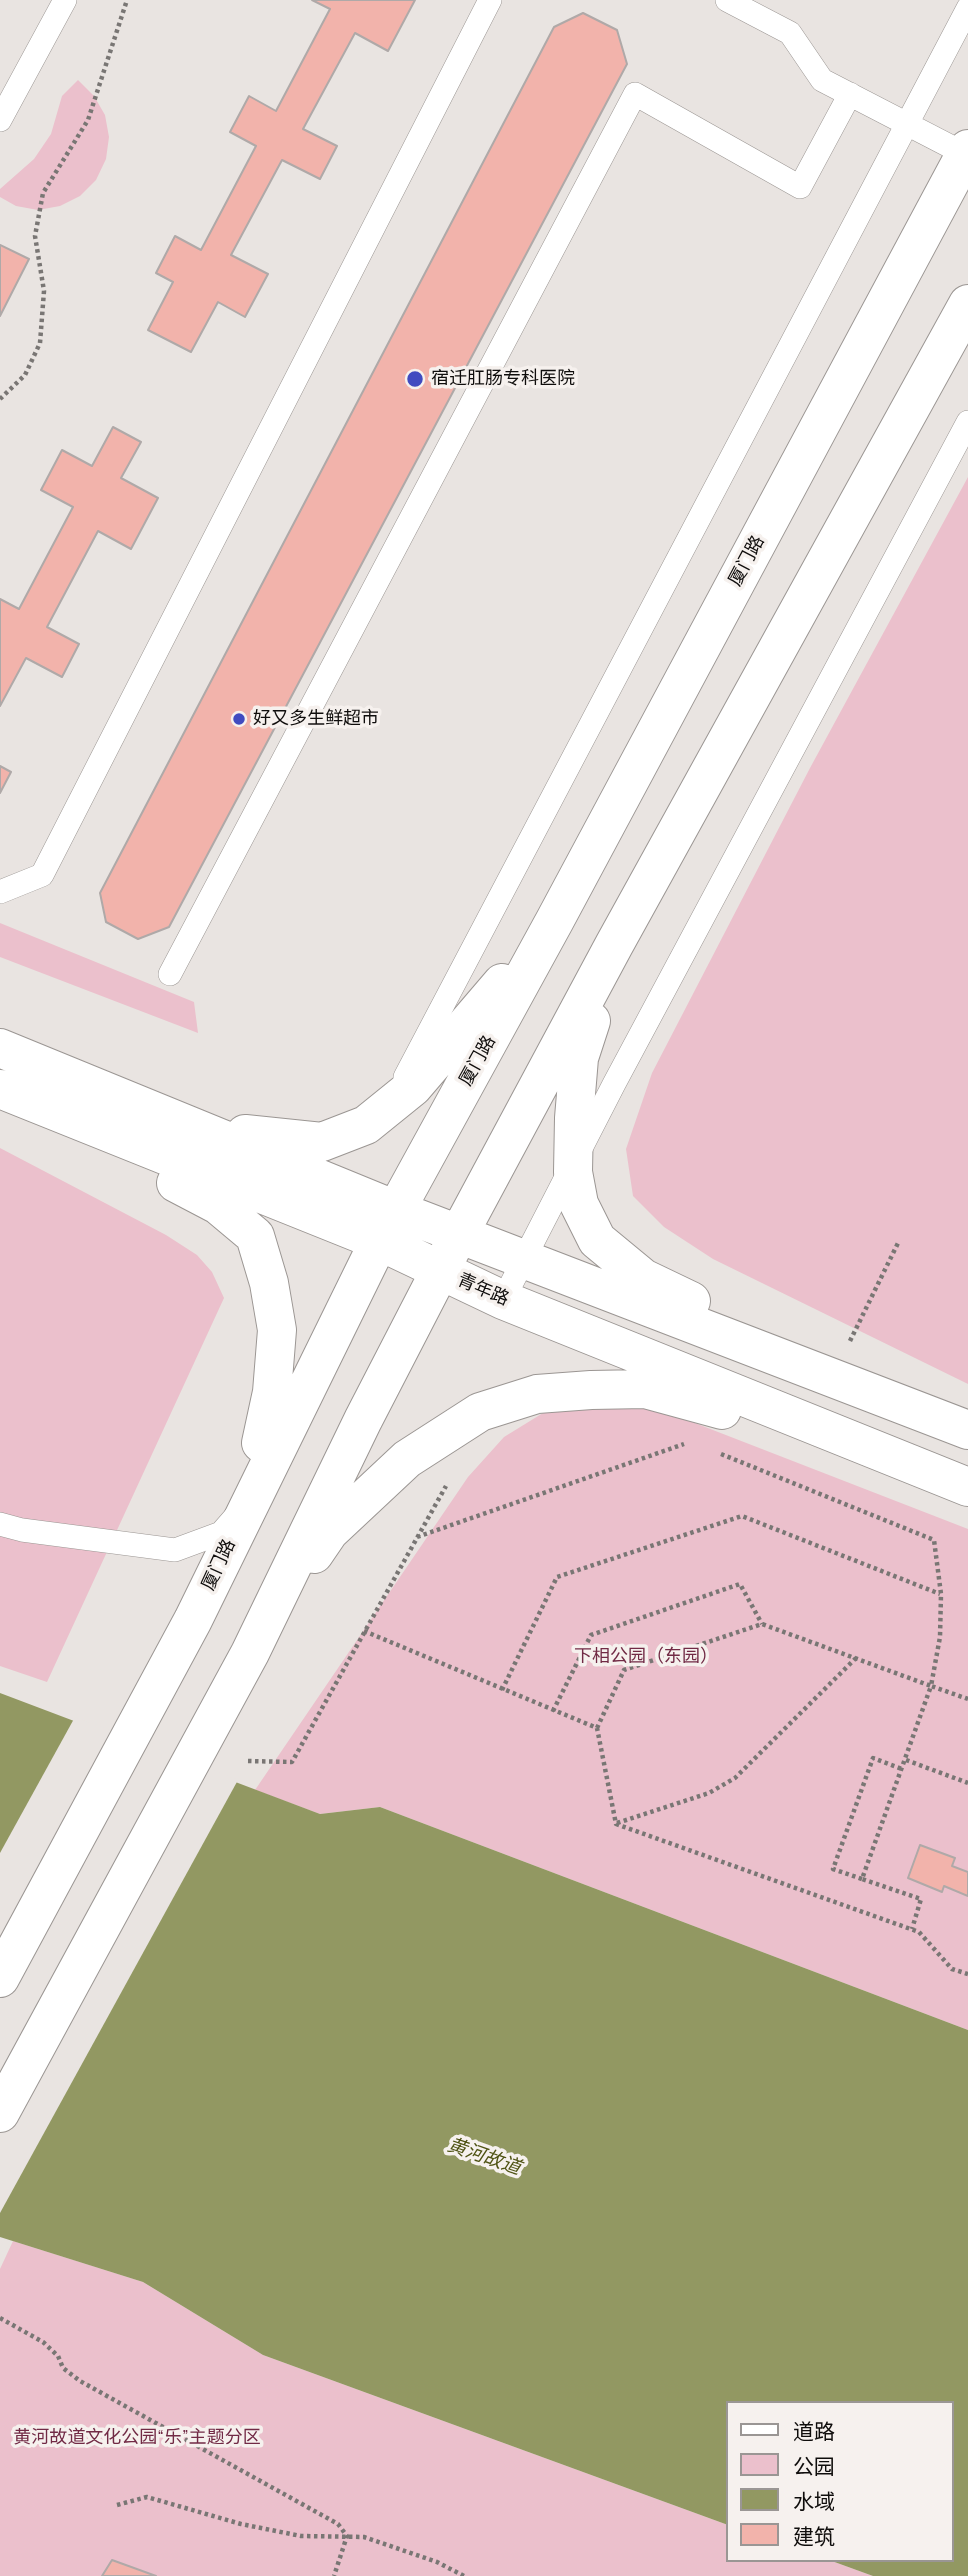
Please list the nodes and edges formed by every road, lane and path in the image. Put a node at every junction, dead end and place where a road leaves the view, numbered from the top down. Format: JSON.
{"nodes":[{"id":1,"x":65,"y":0,"type":"edge"},
{"id":2,"x":127,"y":0,"type":"edge"},
{"id":3,"x":490,"y":0,"type":"edge"},
{"id":4,"x":727,"y":0,"type":"edge"},
{"id":5,"x":961,"y":0,"type":"edge"},
{"id":6,"x":968,"y":6,"type":"edge"},
{"id":7,"x":850,"y":94,"type":"junction"},
{"id":8,"x":0,"y":120,"type":"edge"},
{"id":9,"x":905,"y":123,"type":"junction"},
{"id":10,"x":967,"y":151,"type":"edge"},
{"id":11,"x":968,"y":304,"type":"edge"},
{"id":12,"x":0,"y":399,"type":"edge"},
{"id":13,"x":968,"y":422,"type":"edge"},
{"id":14,"x":0,"y":892,"type":"edge"},
{"id":15,"x":555,"y":920,"type":"junction"},
{"id":16,"x":614,"y":945,"type":"junction"},
{"id":17,"x":170,"y":974,"type":"dead end"},
{"id":18,"x":0,"y":1048,"type":"edge"},
{"id":19,"x":0,"y":1090,"type":"edge"},
{"id":20,"x":391,"y":1104,"type":"junction"},
{"id":21,"x":573,"y":1163,"type":"junction"},
{"id":22,"x":387,"y":1226,"type":"junction"},
{"id":23,"x":460,"y":1234,"type":"junction"},
{"id":24,"x":899,"y":1241,"type":"dead end"},
{"id":25,"x":523,"y":1259,"type":"junction"},
{"id":26,"x":440,"y":1272,"type":"junction"},
{"id":27,"x":503,"y":1300,"type":"junction"},
{"id":28,"x":837,"y":1336,"type":"dead end"},
{"id":29,"x":849,"y":1341,"type":"junction"},
{"id":30,"x":861,"y":1346,"type":"dead end"},
{"id":31,"x":922,"y":1411,"type":"junction"},
{"id":32,"x":968,"y":1430,"type":"edge"},
{"id":33,"x":678,"y":1437,"type":"dead end"},
{"id":34,"x":716,"y":1452,"type":"dead end"},
{"id":35,"x":883,"y":1452,"type":"junction"},
{"id":36,"x":448,"y":1481,"type":"dead end"},
{"id":37,"x":968,"y":1487,"type":"edge"},
{"id":38,"x":248,"y":1502,"type":"junction"},
{"id":39,"x":0,"y":1524,"type":"edge"},
{"id":40,"x":417,"y":1537,"type":"junction"},
{"id":41,"x":941,"y":1594,"type":"junction"},
{"id":42,"x":762,"y":1623,"type":"junction"},
{"id":43,"x":364,"y":1631,"type":"junction"},
{"id":44,"x":250,"y":1653,"type":"junction"},
{"id":45,"x":856,"y":1658,"type":"junction"},
{"id":46,"x":931,"y":1686,"type":"junction"},
{"id":47,"x":502,"y":1690,"type":"junction"},
{"id":48,"x":968,"y":1699,"type":"edge"},
{"id":49,"x":553,"y":1711,"type":"junction"},
{"id":50,"x":597,"y":1728,"type":"junction"},
{"id":51,"x":906,"y":1760,"type":"junction"},
{"id":52,"x":248,"y":1761,"type":"dead end"},
{"id":53,"x":902,"y":1769,"type":"junction"},
{"id":54,"x":968,"y":1783,"type":"edge"},
{"id":55,"x":616,"y":1824,"type":"junction"},
{"id":56,"x":862,"y":1879,"type":"junction"},
{"id":57,"x":912,"y":1929,"type":"junction"},
{"id":58,"x":968,"y":1974,"type":"edge"},
{"id":59,"x":0,"y":1978,"type":"edge"},
{"id":60,"x":0,"y":2113,"type":"edge"},
{"id":61,"x":0,"y":2318,"type":"edge"},
{"id":62,"x":117,"y":2505,"type":"dead end"},
{"id":63,"x":347,"y":2536,"type":"junction"},
{"id":64,"x":334,"y":2576,"type":"edge"},
{"id":65,"x":464,"y":2576,"type":"edge"}],
"edges":[{"from":1,"to":8,"type":"lane"},
{"from":2,"to":12,"type":"path"},
{"from":3,"to":14,"type":"lane"},
{"from":4,"to":7,"type":"lane"},
{"from":5,"to":6,"type":"lane"},
{"from":6,"to":9,"type":"lane"},
{"from":7,"to":9,"type":"lane"},
{"from":7,"to":17,"type":"lane"},
{"from":9,"to":10,"type":"lane"},
{"from":9,"to":20,"type":"lane"},
{"from":10,"to":15,"type":"street","name":"厦门路"},
{"from":11,"to":16,"type":"street"},
{"from":13,"to":21,"type":"lane"},
{"from":15,"to":20,"type":"street"},
{"from":15,"to":22,"type":"street","name":"厦门路"},
{"from":16,"to":21,"type":"street"},
{"from":16,"to":23,"type":"street"},
{"from":18,"to":20,"type":"street"},
{"from":18,"to":22,"type":"street","name":"青年路"},
{"from":19,"to":22,"type":"street","name":"青年路"},
{"from":19,"to":38,"type":"street"},
{"from":21,"to":25,"type":"lane"},
{"from":21,"to":31,"type":"street"},
{"from":22,"to":23,"type":"street","name":"青年路"},
{"from":22,"to":26,"type":"street","name":"青年路"},
{"from":22,"to":38,"type":"street","name":"厦门路"},
{"from":23,"to":25,"type":"street","name":"青年路"},
{"from":23,"to":26,"type":"street"},
{"from":24,"to":29,"type":"path"},
{"from":25,"to":27,"type":"lane"},
{"from":25,"to":31,"type":"street","name":"青年路"},
{"from":26,"to":27,"type":"street","name":"青年路"},
{"from":26,"to":44,"type":"street"},
{"from":27,"to":35,"type":"street","name":"青年路"},
{"from":28,"to":29,"type":"path"},
{"from":29,"to":30,"type":"path"},
{"from":31,"to":32,"type":"street","name":"青年路"},
{"from":33,"to":40,"type":"path"},
{"from":34,"to":41,"type":"path"},
{"from":35,"to":37,"type":"street","name":"青年路"},
{"from":35,"to":44,"type":"street"},
{"from":36,"to":40,"type":"path"},
{"from":38,"to":39,"type":"lane"},
{"from":38,"to":59,"type":"street","name":"厦门路"},
{"from":40,"to":43,"type":"path"},
{"from":41,"to":46,"type":"path"},
{"from":41,"to":47,"type":"path"},
{"from":42,"to":45,"type":"path"},
{"from":42,"to":49,"type":"path"},
{"from":42,"to":50,"type":"path"},
{"from":43,"to":47,"type":"path"},
{"from":43,"to":52,"type":"path"},
{"from":44,"to":60,"type":"street"},
{"from":45,"to":46,"type":"path"},
{"from":45,"to":55,"type":"path"},
{"from":46,"to":48,"type":"path"},
{"from":46,"to":51,"type":"path"},
{"from":47,"to":49,"type":"path"},
{"from":49,"to":50,"type":"path"},
{"from":50,"to":55,"type":"path"},
{"from":51,"to":53,"type":"path"},
{"from":51,"to":54,"type":"path"},
{"from":53,"to":56,"type":"path"},
{"from":53,"to":56,"type":"path"},
{"from":55,"to":57,"type":"path"},
{"from":56,"to":57,"type":"path"},
{"from":57,"to":58,"type":"path"},
{"from":61,"to":63,"type":"path"},
{"from":62,"to":63,"type":"path"},
{"from":63,"to":64,"type":"path"},
{"from":63,"to":65,"type":"path"}]}
